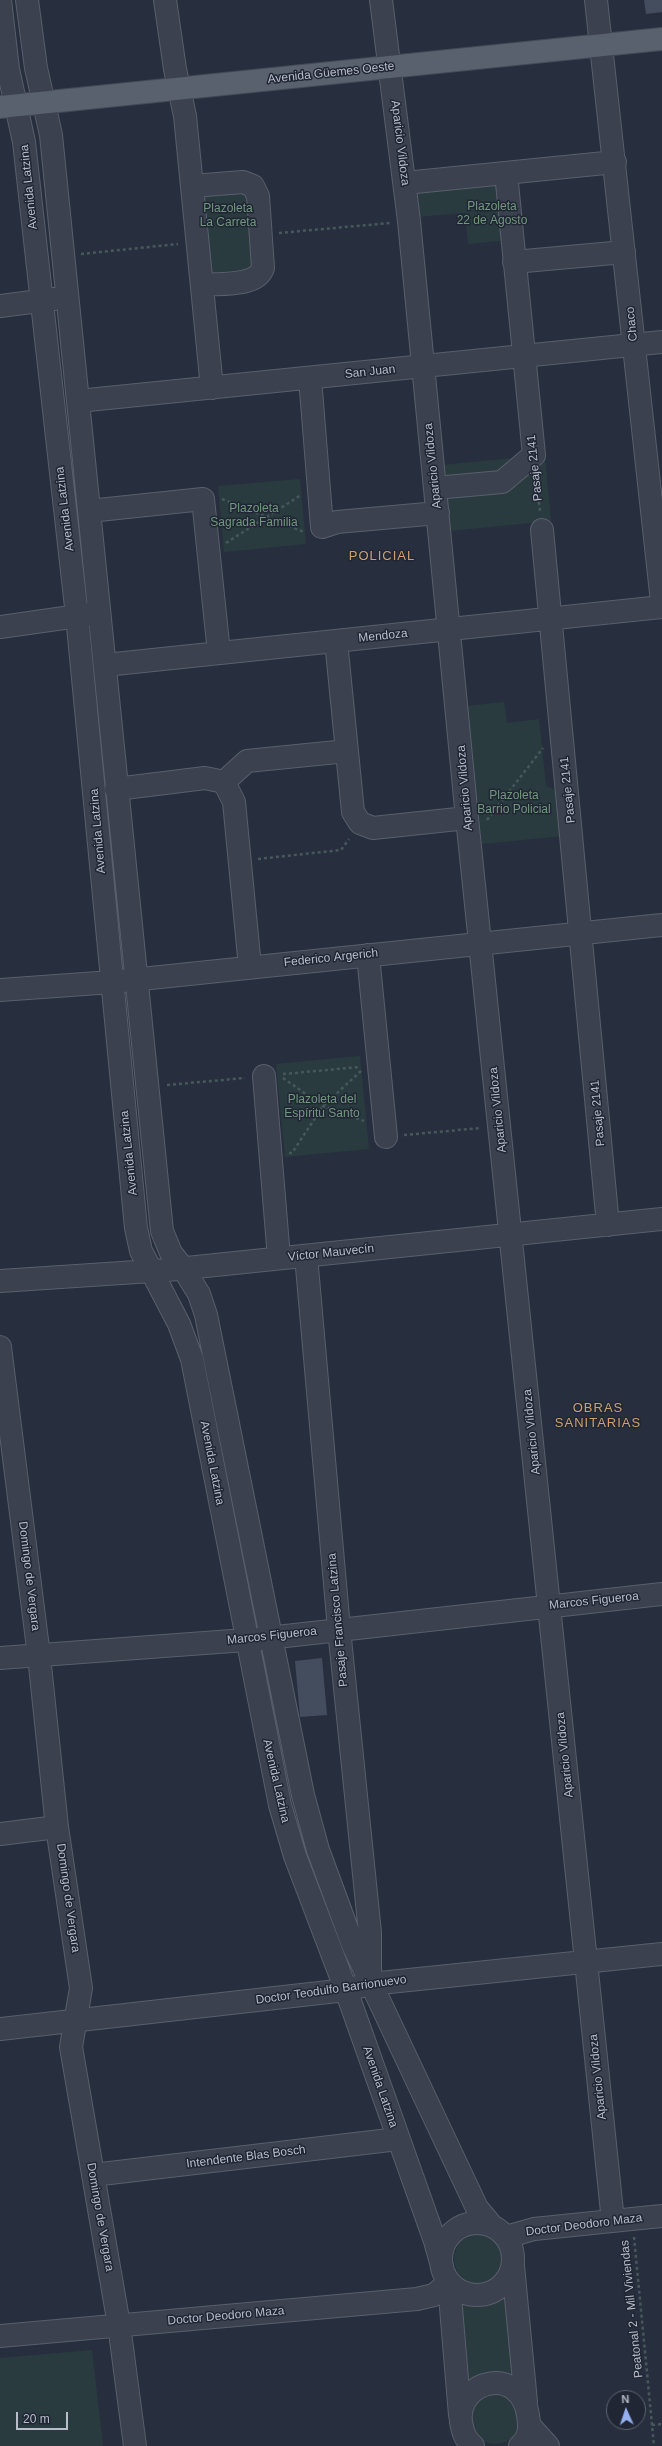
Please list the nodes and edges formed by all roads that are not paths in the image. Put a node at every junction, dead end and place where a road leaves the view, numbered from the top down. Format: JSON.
{"nodes":[{"id":1,"x":0,"y":0,"type":"edge"},
{"id":2,"x":27,"y":0,"type":"edge"},
{"id":3,"x":165,"y":0,"type":"edge"},
{"id":4,"x":381,"y":0,"type":"edge"},
{"id":5,"x":596,"y":0,"type":"edge"},
{"id":6,"x":662,"y":39,"type":"edge"},
{"id":7,"x":602,"y":46,"type":"junction"},
{"id":8,"x":391,"y":67,"type":"junction"},
{"id":9,"x":179,"y":88,"type":"junction"},
{"id":10,"x":44,"y":103,"type":"junction"},
{"id":11,"x":8,"y":106,"type":"edge"},
{"id":12,"x":614,"y":162,"type":"junction"},
{"id":13,"x":506,"y":173,"type":"junction"},
{"id":14,"x":405,"y":183,"type":"junction"},
{"id":15,"x":192,"y":186,"type":"junction"},
{"id":16,"x":624,"y":252,"type":"junction"},
{"id":17,"x":514,"y":262,"type":"junction"},
{"id":18,"x":202,"y":285,"type":"junction"},
{"id":19,"x":67,"y":298,"type":"junction"},
{"id":20,"x":41,"y":301,"type":"junction"},
{"id":21,"x":0,"y":306,"type":"edge"},
{"id":22,"x":662,"y":342,"type":"edge"},
{"id":23,"x":634,"y":345,"type":"junction"},
{"id":24,"x":523,"y":356,"type":"junction"},
{"id":25,"x":422,"y":366,"type":"junction"},
{"id":26,"x":310,"y":378,"type":"junction"},
{"id":27,"x":212,"y":388,"type":"junction"},
{"id":28,"x":78,"y":401,"type":"junction"},
{"id":29,"x":435,"y":488,"type":"junction"},
{"id":30,"x":89,"y":511,"type":"junction"},
{"id":31,"x":438,"y":513,"type":"junction"},
{"id":32,"x":542,"y":530,"type":"road end"},
{"id":33,"x":662,"y":602,"type":"edge"},
{"id":34,"x":662,"y":607,"type":"edge"},
{"id":35,"x":100,"y":613,"type":"junction"},
{"id":36,"x":77,"y":616,"type":"junction"},
{"id":37,"x":551,"y":618,"type":"junction"},
{"id":38,"x":0,"y":627,"type":"edge"},
{"id":39,"x":450,"y":629,"type":"junction"},
{"id":40,"x":336,"y":641,"type":"junction"},
{"id":41,"x":219,"y":653,"type":"junction"},
{"id":42,"x":105,"y":665,"type":"junction"},
{"id":43,"x":347,"y":750,"type":"junction"},
{"id":44,"x":224,"y":782,"type":"junction"},
{"id":45,"x":116,"y":788,"type":"junction"},
{"id":46,"x":468,"y":818,"type":"junction"},
{"id":47,"x":662,"y":925,"type":"edge"},
{"id":48,"x":582,"y":933,"type":"junction"},
{"id":49,"x":481,"y":943,"type":"junction"},
{"id":50,"x":368,"y":955,"type":"junction"},
{"id":51,"x":250,"y":967,"type":"junction"},
{"id":52,"x":136,"y":978,"type":"junction"},
{"id":53,"x":112,"y":982,"type":"junction"},
{"id":54,"x":0,"y":990,"type":"edge"},
{"id":55,"x":264,"y":1076,"type":"road end"},
{"id":56,"x":386,"y":1137,"type":"road end"},
{"id":57,"x":662,"y":1219,"type":"edge"},
{"id":58,"x":608,"y":1225,"type":"junction"},
{"id":59,"x":511,"y":1235,"type":"junction"},
{"id":60,"x":306,"y":1256,"type":"junction"},
{"id":61,"x":279,"y":1258,"type":"junction"},
{"id":62,"x":183,"y":1268,"type":"junction"},
{"id":63,"x":151,"y":1271,"type":"junction"},
{"id":64,"x":0,"y":1281,"type":"edge"},
{"id":65,"x":0,"y":1347,"type":"edge"},
{"id":66,"x":662,"y":1594,"type":"edge"},
{"id":67,"x":550,"y":1605,"type":"junction"},
{"id":68,"x":339,"y":1629,"type":"junction"},
{"id":69,"x":271,"y":1637,"type":"junction"},
{"id":70,"x":247,"y":1640,"type":"junction"},
{"id":71,"x":39,"y":1656,"type":"junction"},
{"id":72,"x":0,"y":1658,"type":"edge"},
{"id":73,"x":57,"y":1827,"type":"junction"},
{"id":74,"x":0,"y":1834,"type":"edge"},
{"id":75,"x":662,"y":1954,"type":"edge"},
{"id":76,"x":587,"y":1961,"type":"junction"},
{"id":77,"x":370,"y":1984,"type":"junction"},
{"id":78,"x":346,"y":1990,"type":"junction"},
{"id":79,"x":74,"y":2022,"type":"junction"},
{"id":80,"x":0,"y":2029,"type":"edge"},
{"id":81,"x":398,"y":2139,"type":"junction"},
{"id":82,"x":93,"y":2175,"type":"junction"},
{"id":83,"x":662,"y":2216,"type":"edge"},
{"id":84,"x":622,"y":2220,"type":"junction"},
{"id":85,"x":499,"y":2231,"type":"junction"},
{"id":86,"x":513,"y":2266,"type":"junction"},
{"id":87,"x":446,"y":2278,"type":"junction"},
{"id":88,"x":119,"y":2325,"type":"junction"},
{"id":89,"x":0,"y":2336,"type":"edge"},
{"id":90,"x":526,"y":2402,"type":"junction"},
{"id":91,"x":460,"y":2415,"type":"junction"},
{"id":92,"x":530,"y":2426,"type":"junction"},
{"id":93,"x":135,"y":2446,"type":"edge"},
{"id":94,"x":472,"y":2446,"type":"edge"},
{"id":95,"x":520,"y":2446,"type":"edge"},
{"id":96,"x":548,"y":2446,"type":"edge"}],
"edges":[{"from":1,"to":11,"type":"street","name":"Avenida Latzina"},
{"from":2,"to":10,"type":"street","name":"Avenida Latzina"},
{"from":3,"to":9,"type":"street"},
{"from":4,"to":8,"type":"street","name":"Aparicio Vildoza"},
{"from":5,"to":7,"type":"street","name":"Chaco"},
{"from":6,"to":7,"type":"main road","name":"Avenida Güemes Oeste"},
{"from":7,"to":8,"type":"main road","name":"Avenida Güemes Oeste"},
{"from":7,"to":12,"type":"street","name":"Chaco"},
{"from":8,"to":9,"type":"main road","name":"Avenida Güemes Oeste"},
{"from":8,"to":14,"type":"street","name":"Aparicio Vildoza"},
{"from":9,"to":10,"type":"main road","name":"Avenida Güemes Oeste"},
{"from":9,"to":15,"type":"street"},
{"from":10,"to":11,"type":"main road","name":"Avenida Güemes Oeste"},
{"from":10,"to":19,"type":"street","name":"Avenida Latzina"},
{"from":11,"to":20,"type":"street","name":"Avenida Latzina"},
{"from":12,"to":13,"type":"street"},
{"from":12,"to":16,"type":"street","name":"Chaco"},
{"from":13,"to":14,"type":"street"},
{"from":13,"to":17,"type":"street","name":"Pasaje 2141"},
{"from":14,"to":25,"type":"street","name":"Aparicio Vildoza"},
{"from":15,"to":18,"type":"street"},
{"from":15,"to":18,"type":"street"},
{"from":16,"to":17,"type":"street"},
{"from":16,"to":23,"type":"street","name":"Chaco"},
{"from":17,"to":24,"type":"street","name":"Pasaje 2141"},
{"from":18,"to":27,"type":"street"},
{"from":19,"to":20,"type":"street"},
{"from":19,"to":28,"type":"street","name":"Avenida Latzina"},
{"from":20,"to":21,"type":"street"},
{"from":20,"to":36,"type":"street","name":"Avenida Latzina"},
{"from":22,"to":23,"type":"street","name":"San Juan"},
{"from":23,"to":24,"type":"street","name":"San Juan"},
{"from":23,"to":33,"type":"street","name":"Chaco"},
{"from":24,"to":25,"type":"street","name":"San Juan"},
{"from":24,"to":29,"type":"street","name":"Pasaje 2141"},
{"from":25,"to":26,"type":"street","name":"San Juan"},
{"from":25,"to":29,"type":"street","name":"Aparicio Vildoza"},
{"from":26,"to":27,"type":"street","name":"San Juan"},
{"from":26,"to":31,"type":"street"},
{"from":27,"to":28,"type":"street","name":"San Juan"},
{"from":28,"to":30,"type":"street","name":"Avenida Latzina"},
{"from":29,"to":31,"type":"street","name":"Aparicio Vildoza"},
{"from":30,"to":35,"type":"street","name":"Avenida Latzina"},
{"from":30,"to":41,"type":"street"},
{"from":31,"to":39,"type":"street","name":"Aparicio Vildoza"},
{"from":32,"to":37,"type":"street","name":"Pasaje 2141"},
{"from":34,"to":37,"type":"street","name":"Mendoza"},
{"from":35,"to":36,"type":"street"},
{"from":35,"to":42,"type":"street","name":"Avenida Latzina"},
{"from":36,"to":38,"type":"street"},
{"from":36,"to":53,"type":"street","name":"Avenida Latzina"},
{"from":37,"to":39,"type":"street","name":"Mendoza"},
{"from":37,"to":48,"type":"street","name":"Pasaje 2141"},
{"from":39,"to":40,"type":"street","name":"Mendoza"},
{"from":39,"to":46,"type":"street","name":"Aparicio Vildoza"},
{"from":40,"to":41,"type":"street","name":"Mendoza"},
{"from":40,"to":43,"type":"street"},
{"from":41,"to":42,"type":"street","name":"Mendoza"},
{"from":42,"to":45,"type":"street","name":"Avenida Latzina"},
{"from":43,"to":44,"type":"street"},
{"from":43,"to":46,"type":"street"},
{"from":44,"to":45,"type":"street"},
{"from":44,"to":51,"type":"street"},
{"from":45,"to":52,"type":"street","name":"Avenida Latzina"},
{"from":46,"to":49,"type":"street","name":"Aparicio Vildoza"},
{"from":47,"to":48,"type":"street","name":"Federico Argerich"},
{"from":48,"to":49,"type":"street","name":"Federico Argerich"},
{"from":48,"to":58,"type":"street","name":"Pasaje 2141"},
{"from":49,"to":50,"type":"street","name":"Federico Argerich"},
{"from":49,"to":59,"type":"street","name":"Aparicio Vildoza"},
{"from":50,"to":51,"type":"street","name":"Federico Argerich"},
{"from":50,"to":56,"type":"street"},
{"from":51,"to":52,"type":"street","name":"Federico Argerich"},
{"from":52,"to":53,"type":"street","name":"Federico Argerich"},
{"from":52,"to":62,"type":"street","name":"Avenida Latzina"},
{"from":53,"to":54,"type":"street","name":"Federico Argerich"},
{"from":53,"to":63,"type":"street","name":"Avenida Latzina"},
{"from":55,"to":61,"type":"street"},
{"from":57,"to":58,"type":"street","name":"Víctor Mauvecín"},
{"from":58,"to":59,"type":"street","name":"Víctor Mauvecín"},
{"from":59,"to":60,"type":"street","name":"Víctor Mauvecín"},
{"from":59,"to":67,"type":"street","name":"Aparicio Vildoza"},
{"from":60,"to":61,"type":"street","name":"Víctor Mauvecín"},
{"from":60,"to":68,"type":"street","name":"Pasaje Francisco Latzina"},
{"from":61,"to":62,"type":"street","name":"Víctor Mauvecín"},
{"from":62,"to":63,"type":"street","name":"Víctor Mauvecín"},
{"from":62,"to":69,"type":"street","name":"Avenida Latzina"},
{"from":63,"to":64,"type":"street","name":"Víctor Mauvecín"},
{"from":63,"to":70,"type":"street","name":"Avenida Latzina"},
{"from":65,"to":71,"type":"street","name":"Domingo de Vergara"},
{"from":66,"to":67,"type":"street","name":"Marcos Figueroa"},
{"from":67,"to":68,"type":"street","name":"Marcos Figueroa"},
{"from":67,"to":76,"type":"street","name":"Aparicio Vildoza"},
{"from":68,"to":69,"type":"street","name":"Marcos Figueroa"},
{"from":68,"to":77,"type":"street","name":"Pasaje Francisco Latzina"},
{"from":69,"to":70,"type":"street","name":"Marcos Figueroa"},
{"from":69,"to":77,"type":"street","name":"Avenida Latzina"},
{"from":70,"to":71,"type":"street","name":"Marcos Figueroa"},
{"from":70,"to":78,"type":"street","name":"Avenida Latzina"},
{"from":71,"to":72,"type":"street","name":"Marcos Figueroa"},
{"from":71,"to":73,"type":"street","name":"Domingo de Vergara"},
{"from":73,"to":74,"type":"street"},
{"from":73,"to":79,"type":"street","name":"Domingo de Vergara"},
{"from":75,"to":76,"type":"street","name":"Doctor Teodulfo Barrionuevo"},
{"from":76,"to":77,"type":"street","name":"Doctor Teodulfo Barrionuevo"},
{"from":76,"to":84,"type":"street","name":"Aparicio Vildoza"},
{"from":77,"to":78,"type":"street","name":"Doctor Teodulfo Barrionuevo"},
{"from":77,"to":85,"type":"street","name":"Avenida Latzina"},
{"from":78,"to":79,"type":"street","name":"Doctor Teodulfo Barrionuevo"},
{"from":78,"to":81,"type":"street","name":"Avenida Latzina"},
{"from":79,"to":80,"type":"street","name":"Doctor Teodulfo Barrionuevo"},
{"from":79,"to":82,"type":"street","name":"Domingo de Vergara"},
{"from":81,"to":82,"type":"street","name":"Intendente Blas Bosch"},
{"from":81,"to":87,"type":"street","name":"Avenida Latzina"},
{"from":82,"to":88,"type":"street","name":"Domingo de Vergara"},
{"from":83,"to":84,"type":"street","name":"Doctor Deodoro Maza"},
{"from":84,"to":85,"type":"street","name":"Doctor Deodoro Maza"},
{"from":85,"to":86,"type":"street"},
{"from":85,"to":87,"type":"street"},
{"from":86,"to":87,"type":"street"},
{"from":86,"to":90,"type":"street"},
{"from":87,"to":88,"type":"street","name":"Doctor Deodoro Maza"},
{"from":87,"to":91,"type":"street","name":"Avenida Latzina"},
{"from":88,"to":89,"type":"street","name":"Doctor Deodoro Maza"},
{"from":88,"to":93,"type":"street","name":"Domingo de Vergara"},
{"from":90,"to":91,"type":"street"},
{"from":90,"to":92,"type":"street"},
{"from":91,"to":94,"type":"street","name":"Avenida Latzina"},
{"from":92,"to":95,"type":"street"},
{"from":92,"to":96,"type":"street"}]}
